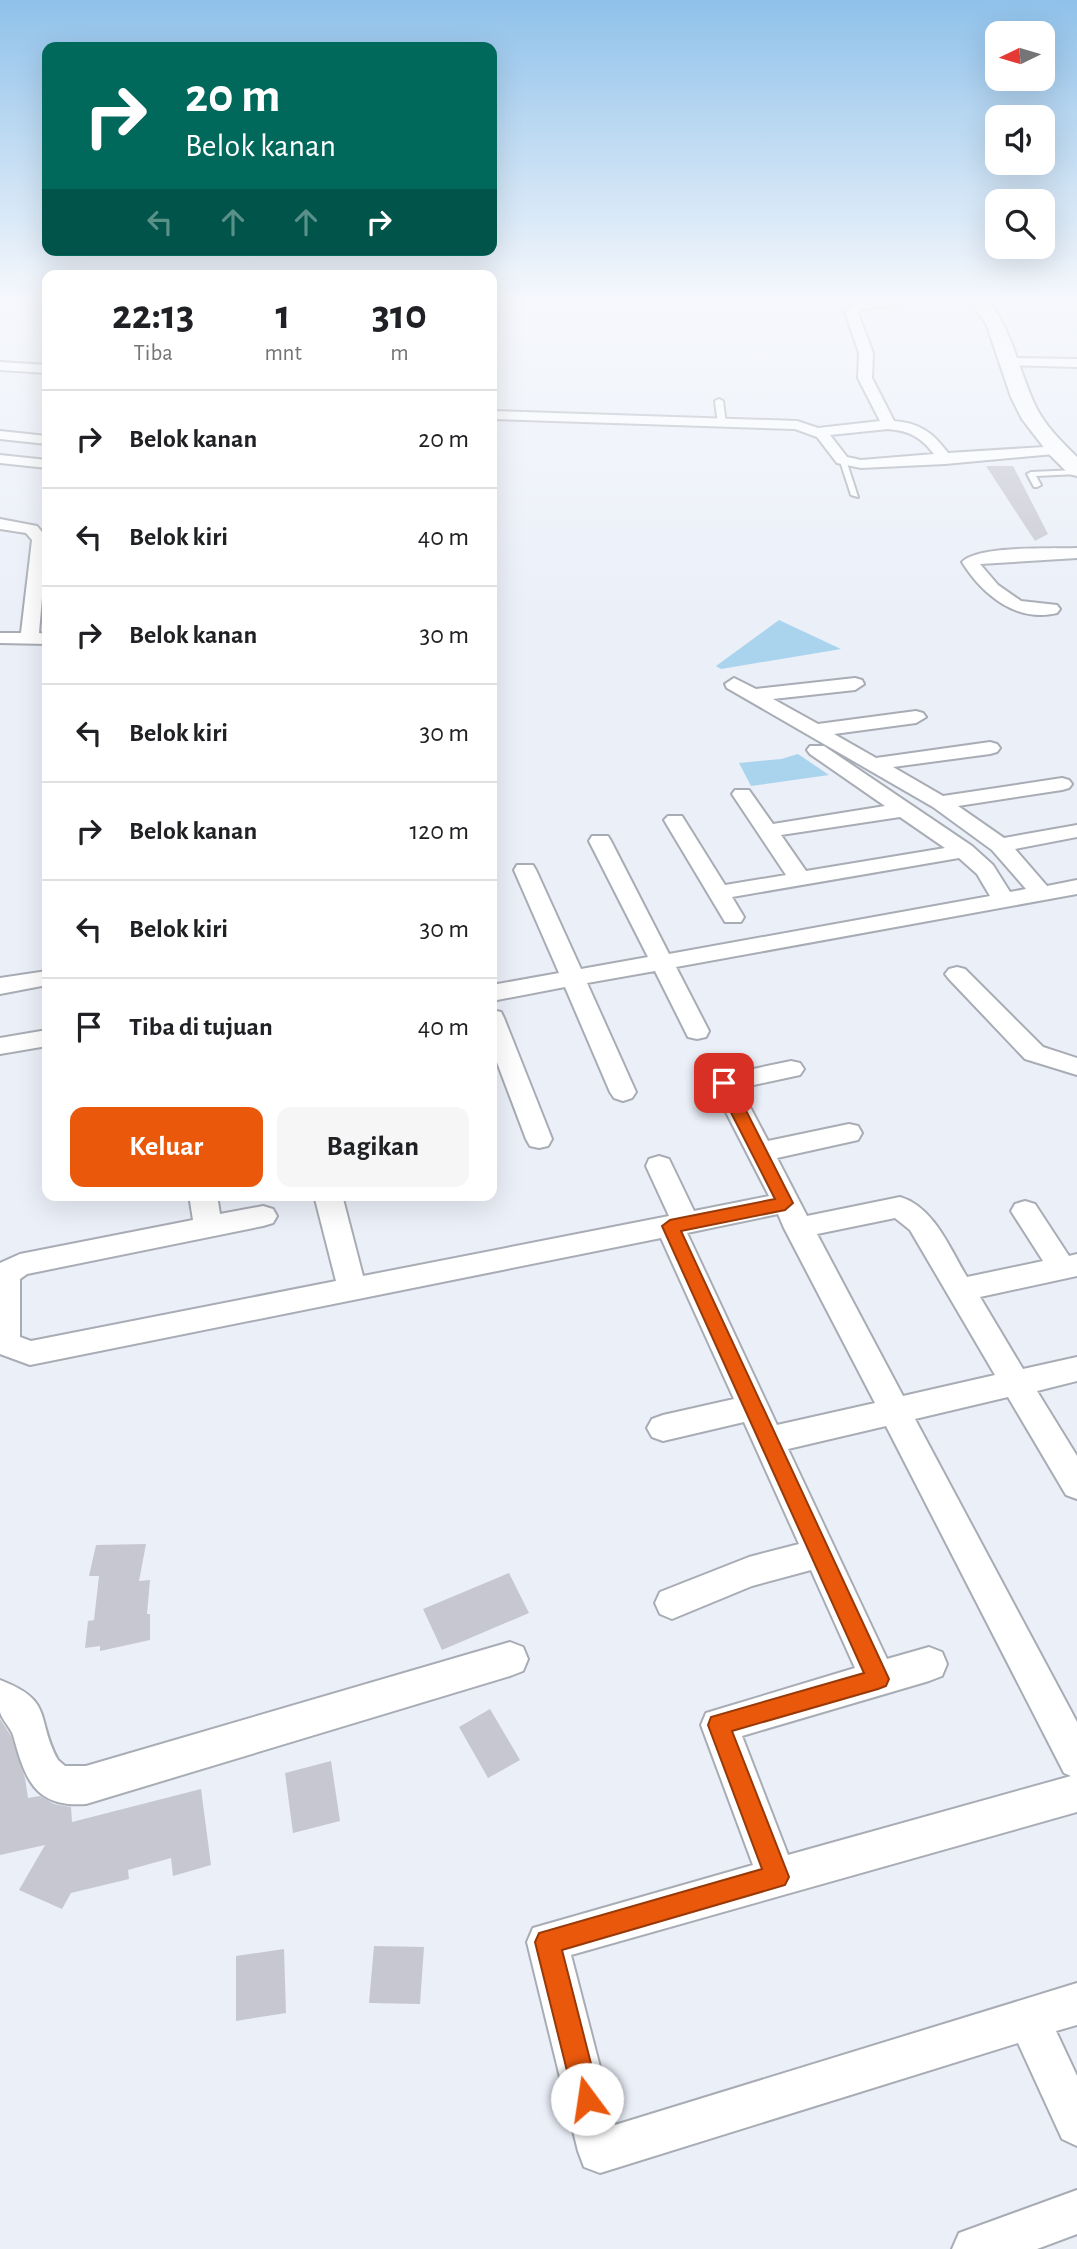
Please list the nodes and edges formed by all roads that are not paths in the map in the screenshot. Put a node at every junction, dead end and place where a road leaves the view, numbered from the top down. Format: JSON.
{"nodes":[{"id":1,"x":719,"y":401,"type":"dead end"},
{"id":2,"x":877,"y":402,"type":"edge"},
{"id":3,"x":1025,"y":402,"type":"edge"},
{"id":4,"x":497,"y":415,"type":"edge"},
{"id":5,"x":722,"y":424,"type":"junction"},
{"id":6,"x":889,"y":425,"type":"junction"},
{"id":7,"x":819,"y":432,"type":"junction"},
{"id":8,"x":0,"y":435,"type":"edge"},
{"id":9,"x":40,"y":436,"type":"edge"},
{"id":10,"x":1060,"y":450,"type":"junction"},
{"id":11,"x":0,"y":459,"type":"edge"},
{"id":12,"x":842,"y":460,"type":"junction"},
{"id":13,"x":945,"y":460,"type":"junction"},
{"id":14,"x":42,"y":463,"type":"edge"},
{"id":15,"x":1076,"y":468,"type":"edge"},
{"id":16,"x":1037,"y":485,"type":"dead end"},
{"id":17,"x":855,"y":495,"type":"dead end"},
{"id":18,"x":0,"y":524,"type":"edge"},
{"id":19,"x":1077,"y":553,"type":"edge"},
{"id":20,"x":1051,"y":609,"type":"dead end"},
{"id":21,"x":0,"y":638,"type":"edge"},
{"id":22,"x":38,"y":640,"type":"edge"},
{"id":23,"x":734,"y":684,"type":"dead end"},
{"id":24,"x":855,"y":684,"type":"dead end"},
{"id":25,"x":754,"y":695,"type":"junction"},
{"id":26,"x":916,"y":717,"type":"dead end"},
{"id":27,"x":818,"y":740,"type":"junction"},
{"id":28,"x":990,"y":748,"type":"dead end"},
{"id":29,"x":874,"y":764,"type":"junction"},
{"id":30,"x":1062,"y":784,"type":"dead end"},
{"id":31,"x":742,"y":794,"type":"dead end"},
{"id":32,"x":940,"y":803,"type":"junction"},
{"id":33,"x":903,"y":810,"type":"junction"},
{"id":34,"x":675,"y":820,"type":"dead end"},
{"id":35,"x":768,"y":831,"type":"junction"},
{"id":36,"x":1077,"y":831,"type":"edge"},
{"id":37,"x":600,"y":841,"type":"dead end"},
{"id":38,"x":1000,"y":845,"type":"junction"},
{"id":39,"x":964,"y":851,"type":"junction"},
{"id":40,"x":524,"y":870,"type":"dead end"},
{"id":41,"x":800,"y":879,"type":"junction"},
{"id":42,"x":1077,"y":887,"type":"edge"},
{"id":43,"x":718,"y":893,"type":"junction"},
{"id":44,"x":1042,"y":894,"type":"junction"},
{"id":45,"x":1004,"y":900,"type":"junction"},
{"id":46,"x":733,"y":917,"type":"dead end"},
{"id":47,"x":662,"y":962,"type":"junction"},
{"id":48,"x":957,"y":974,"type":"dead end"},
{"id":49,"x":573,"y":978,"type":"junction"},
{"id":50,"x":42,"y":979,"type":"edge"},
{"id":51,"x":0,"y":986,"type":"edge"},
{"id":52,"x":497,"y":992,"type":"edge"},
{"id":53,"x":497,"y":1031,"type":"edge"},
{"id":54,"x":698,"y":1031,"type":"dead end"},
{"id":55,"x":42,"y":1039,"type":"edge"},
{"id":56,"x":0,"y":1046,"type":"edge"},
{"id":57,"x":1077,"y":1067,"type":"edge"},
{"id":58,"x":791,"y":1069,"type":"dead end"},
{"id":59,"x":623,"y":1092,"type":"dead end"},
{"id":60,"x":849,"y":1133,"type":"dead end"},
{"id":61,"x":539,"y":1139,"type":"dead end"},
{"id":62,"x":759,"y":1152,"type":"junction"},
{"id":63,"x":659,"y":1166,"type":"dead end"},
{"id":64,"x":204,"y":1201,"type":"edge"},
{"id":65,"x":330,"y":1201,"type":"edge"},
{"id":66,"x":1025,"y":1211,"type":"dead end"},
{"id":67,"x":263,"y":1216,"type":"dead end"},
{"id":68,"x":792,"y":1216,"type":"junction"},
{"id":69,"x":678,"y":1225,"type":"junction"},
{"id":70,"x":208,"y":1227,"type":"junction"},
{"id":71,"x":1069,"y":1267,"type":"edge"},
{"id":72,"x":3,"y":1275,"type":"edge"},
{"id":73,"x":352,"y":1289,"type":"junction"},
{"id":74,"x":960,"y":1290,"type":"junction"},
{"id":75,"x":2,"y":1343,"type":"edge"},
{"id":76,"x":1077,"y":1369,"type":"edge"},
{"id":77,"x":1016,"y":1383,"type":"junction"},
{"id":78,"x":753,"y":1407,"type":"junction"},
{"id":79,"x":894,"y":1411,"type":"junction"},
{"id":80,"x":663,"y":1428,"type":"dead end"},
{"id":81,"x":768,"y":1440,"type":"junction"},
{"id":82,"x":1077,"y":1484,"type":"edge"},
{"id":83,"x":821,"y":1553,"type":"junction"},
{"id":84,"x":672,"y":1603,"type":"dead end"},
{"id":85,"x":510,"y":1658,"type":"dead end"},
{"id":86,"x":929,"y":1664,"type":"dead end"},
{"id":87,"x":878,"y":1679,"type":"junction"},
{"id":88,"x":0,"y":1697,"type":"edge"},
{"id":89,"x":1077,"y":1760,"type":"edge"},
{"id":90,"x":1077,"y":1793,"type":"edge"},
{"id":91,"x":777,"y":1877,"type":"junction"},
{"id":92,"x":1077,"y":2004,"type":"edge"},
{"id":93,"x":1029,"y":2019,"type":"junction"},
{"id":94,"x":1077,"y":2124,"type":"edge"},
{"id":95,"x":1077,"y":2212,"type":"edge"},
{"id":96,"x":975,"y":2249,"type":"edge"}],
"edges":[{"from":1,"to":5,"type":"lane"},
{"from":2,"to":6,"type":"street"},
{"from":3,"to":10,"type":"main road"},
{"from":4,"to":5,"type":"street"},
{"from":5,"to":7,"type":"street"},
{"from":6,"to":7,"type":"street"},
{"from":6,"to":13,"type":"street"},
{"from":7,"to":12,"type":"street"},
{"from":8,"to":9,"type":"street"},
{"from":10,"to":13,"type":"street"},
{"from":10,"to":15,"type":"main road"},
{"from":11,"to":14,"type":"street"},
{"from":12,"to":13,"type":"street"},
{"from":12,"to":17,"type":"lane"},
{"from":15,"to":16,"type":"lane"},
{"from":18,"to":22,"type":"street"},
{"from":19,"to":20,"type":"street"},
{"from":21,"to":22,"type":"street"},
{"from":23,"to":25,"type":"street"},
{"from":24,"to":25,"type":"street"},
{"from":25,"to":27,"type":"street"},
{"from":26,"to":27,"type":"street"},
{"from":27,"to":29,"type":"street"},
{"from":27,"to":33,"type":"street"},
{"from":28,"to":29,"type":"street"},
{"from":29,"to":32,"type":"street"},
{"from":30,"to":32,"type":"street"},
{"from":31,"to":35,"type":"street"},
{"from":32,"to":38,"type":"street"},
{"from":33,"to":35,"type":"street"},
{"from":33,"to":39,"type":"street"},
{"from":34,"to":43,"type":"street"},
{"from":35,"to":41,"type":"street"},
{"from":36,"to":38,"type":"street"},
{"from":37,"to":47,"type":"street"},
{"from":38,"to":44,"type":"street"},
{"from":39,"to":41,"type":"street"},
{"from":39,"to":45,"type":"street"},
{"from":40,"to":49,"type":"street"},
{"from":41,"to":43,"type":"street"},
{"from":42,"to":44,"type":"street"},
{"from":43,"to":46,"type":"street"},
{"from":44,"to":45,"type":"street"},
{"from":45,"to":47,"type":"street"},
{"from":47,"to":49,"type":"street"},
{"from":47,"to":54,"type":"street"},
{"from":48,"to":57,"type":"street"},
{"from":49,"to":52,"type":"street"},
{"from":49,"to":59,"type":"street"},
{"from":50,"to":51,"type":"street"},
{"from":53,"to":61,"type":"street"},
{"from":55,"to":56,"type":"street"},
{"from":58,"to":62,"type":"street"},
{"from":60,"to":62,"type":"street"},
{"from":62,"to":68,"type":"street"},
{"from":63,"to":69,"type":"street"},
{"from":64,"to":70,"type":"street"},
{"from":65,"to":73,"type":"street"},
{"from":66,"to":71,"type":"street"},
{"from":67,"to":70,"type":"street"},
{"from":68,"to":69,"type":"street"},
{"from":68,"to":74,"type":"street"},
{"from":68,"to":79,"type":"street"},
{"from":69,"to":73,"type":"street"},
{"from":69,"to":78,"type":"street"},
{"from":70,"to":72,"type":"street"},
{"from":71,"to":74,"type":"street"},
{"from":72,"to":75,"type":"street"},
{"from":73,"to":75,"type":"street"},
{"from":74,"to":77,"type":"street"},
{"from":76,"to":77,"type":"street"},
{"from":77,"to":79,"type":"street"},
{"from":77,"to":82,"type":"street"},
{"from":78,"to":80,"type":"street"},
{"from":78,"to":81,"type":"street"},
{"from":79,"to":81,"type":"street"},
{"from":79,"to":89,"type":"street"},
{"from":81,"to":83,"type":"street"},
{"from":83,"to":84,"type":"street"},
{"from":83,"to":87,"type":"street"},
{"from":85,"to":88,"type":"street"},
{"from":86,"to":87,"type":"street"},
{"from":87,"to":91,"type":"street"},
{"from":90,"to":91,"type":"street"},
{"from":91,"to":93,"type":"street"},
{"from":92,"to":93,"type":"street"},
{"from":93,"to":94,"type":"street"},
{"from":95,"to":96,"type":"street"}]}
